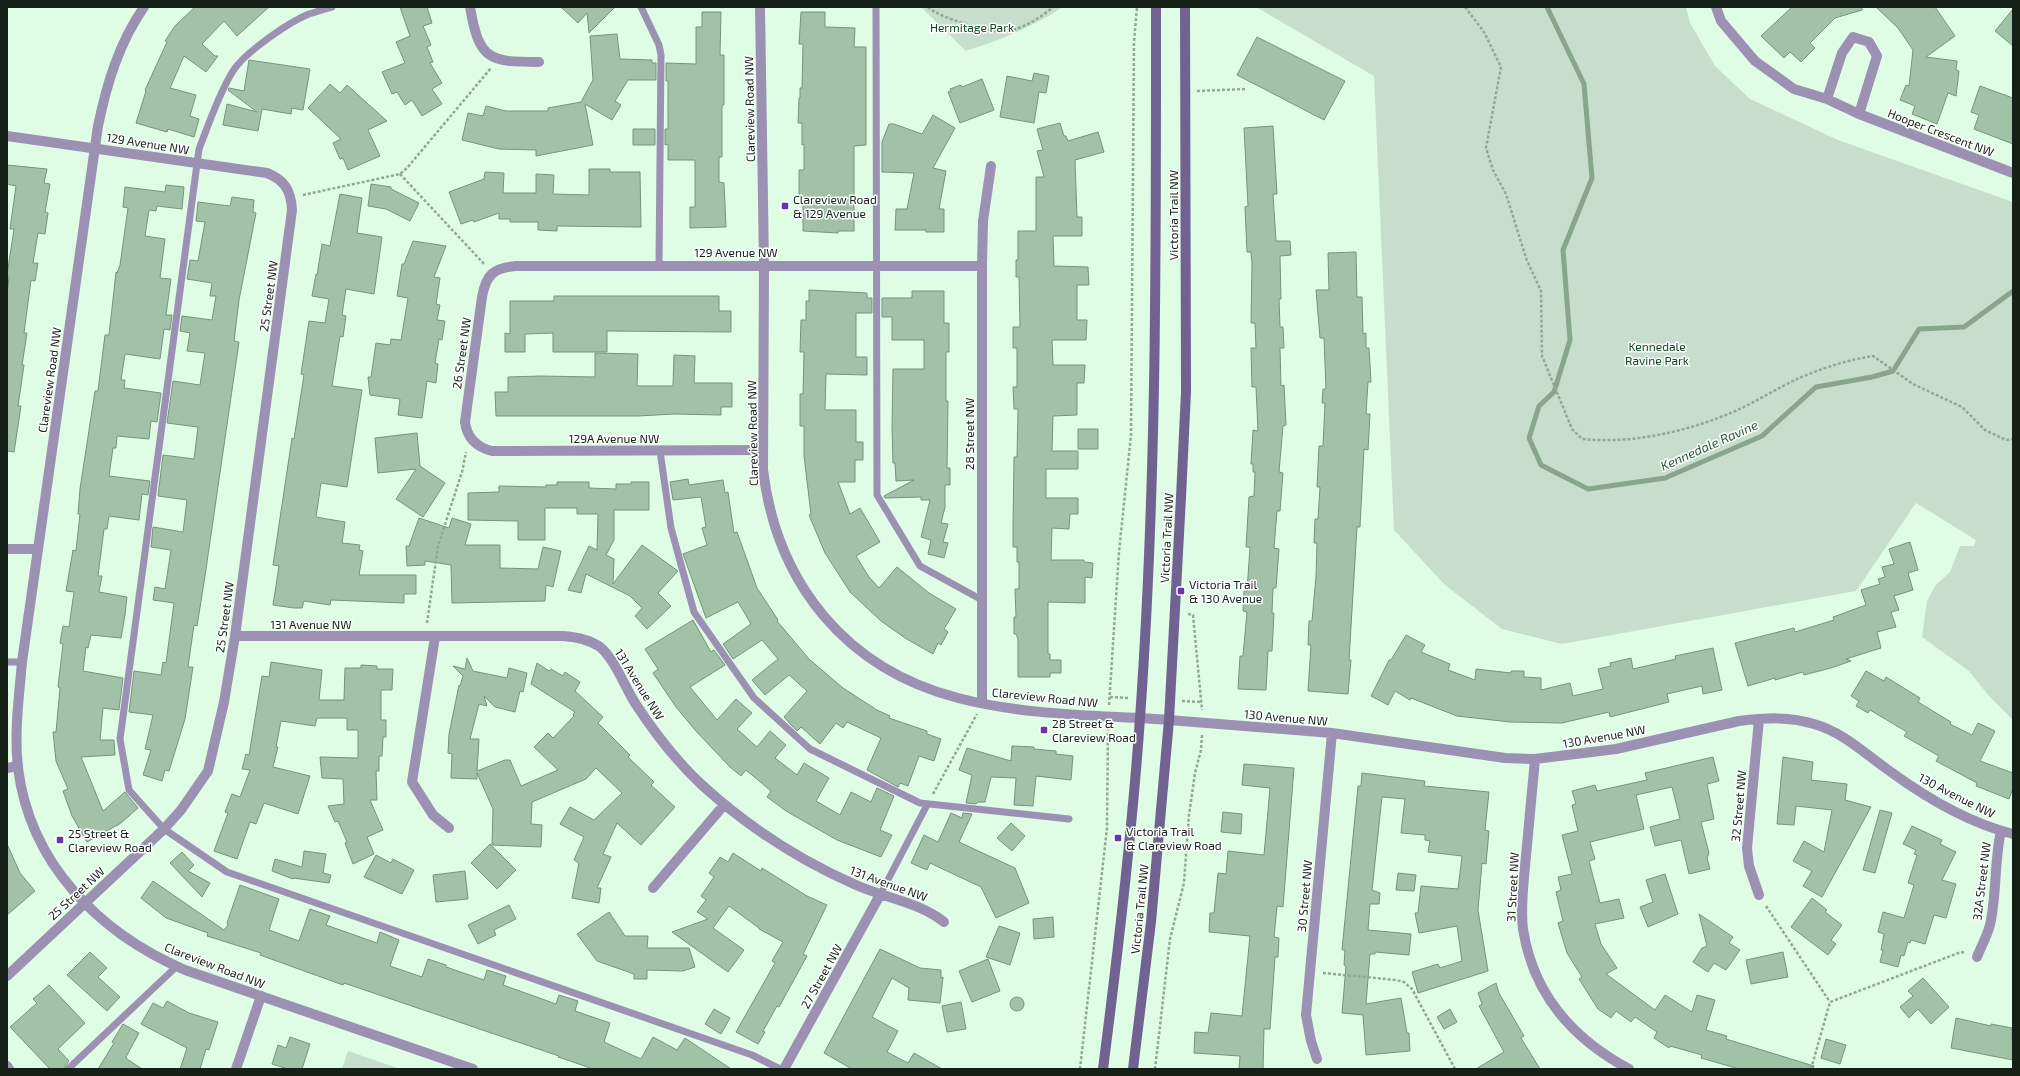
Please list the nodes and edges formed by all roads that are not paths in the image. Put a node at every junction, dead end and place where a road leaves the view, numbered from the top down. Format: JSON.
{"nodes":[{"id":1,"x":144,"y":7,"type":"edge"},
{"id":2,"x":332,"y":7,"type":"edge"},
{"id":3,"x":470,"y":7,"type":"edge"},
{"id":4,"x":641,"y":7,"type":"edge"},
{"id":5,"x":760,"y":7,"type":"edge"},
{"id":6,"x":876,"y":7,"type":"edge"},
{"id":7,"x":1156,"y":7,"type":"edge"},
{"id":8,"x":1186,"y":7,"type":"edge"},
{"id":9,"x":1716,"y":7,"type":"edge"},
{"id":10,"x":539,"y":62,"type":"dead end"},
{"id":11,"x":1827,"y":99,"type":"junction"},
{"id":12,"x":1859,"y":114,"type":"junction"},
{"id":13,"x":7,"y":136,"type":"edge"},
{"id":14,"x":95,"y":148,"type":"junction"},
{"id":15,"x":196,"y":163,"type":"junction"},
{"id":16,"x":991,"y":166,"type":"dead end"},
{"id":17,"x":2013,"y":173,"type":"edge"},
{"id":18,"x":292,"y":197,"type":"joint"},
{"id":19,"x":659,"y":265,"type":"junction"},
{"id":20,"x":764,"y":265,"type":"junction"},
{"id":21,"x":876,"y":266,"type":"junction"},
{"id":22,"x":982,"y":266,"type":"junction"},
{"id":23,"x":492,"y":273,"type":"joint"},
{"id":24,"x":469,"y":437,"type":"joint"},
{"id":25,"x":763,"y":450,"type":"junction"},
{"id":26,"x":660,"y":451,"type":"junction"},
{"id":27,"x":7,"y":549,"type":"edge"},
{"id":28,"x":38,"y":549,"type":"junction"},
{"id":29,"x":982,"y":600,"type":"junction"},
{"id":30,"x":235,"y":636,"type":"junction"},
{"id":31,"x":430,"y":637,"type":"junction"},
{"id":32,"x":7,"y":662,"type":"edge"},
{"id":33,"x":22,"y":662,"type":"junction"},
{"id":34,"x":982,"y":703,"type":"junction"},
{"id":35,"x":1140,"y":718,"type":"junction"},
{"id":36,"x":1759,"y":719,"type":"junction"},
{"id":37,"x":1169,"y":720,"type":"junction"},
{"id":38,"x":1332,"y":734,"type":"junction"},
{"id":39,"x":1535,"y":759,"type":"junction"},
{"id":40,"x":18,"y":766,"type":"junction"},
{"id":41,"x":7,"y":768,"type":"edge"},
{"id":42,"x":724,"y":804,"type":"junction"},
{"id":43,"x":927,"y":805,"type":"junction"},
{"id":44,"x":1069,"y":819,"type":"dead end"},
{"id":45,"x":449,"y":828,"type":"dead end"},
{"id":46,"x":164,"y":829,"type":"junction"},
{"id":47,"x":2001,"y":831,"type":"junction"},
{"id":48,"x":2013,"y":834,"type":"edge"},
{"id":49,"x":652,"y":888,"type":"dead end"},
{"id":50,"x":880,"y":895,"type":"junction"},
{"id":51,"x":1759,"y":895,"type":"road end"},
{"id":52,"x":85,"y":903,"type":"junction"},
{"id":53,"x":944,"y":922,"type":"dead end"},
{"id":54,"x":1977,"y":957,"type":"road end"},
{"id":55,"x":177,"y":966,"type":"junction"},
{"id":56,"x":7,"y":976,"type":"edge"},
{"id":57,"x":261,"y":996,"type":"junction"},
{"id":58,"x":1317,"y":1059,"type":"dead end"},
{"id":59,"x":7,"y":1066,"type":"edge"},
{"id":60,"x":9,"y":1069,"type":"edge"},
{"id":61,"x":68,"y":1069,"type":"edge"},
{"id":62,"x":236,"y":1069,"type":"edge"},
{"id":63,"x":474,"y":1069,"type":"edge"},
{"id":64,"x":780,"y":1069,"type":"edge"},
{"id":65,"x":784,"y":1069,"type":"edge"},
{"id":66,"x":1103,"y":1069,"type":"edge"},
{"id":67,"x":1133,"y":1069,"type":"edge"},
{"id":68,"x":1629,"y":1069,"type":"edge"}],
"edges":[{"from":1,"to":14,"type":"street","name":"Clareview Road NW"},
{"from":2,"to":15,"type":"lane"},
{"from":3,"to":10,"type":"street"},
{"from":4,"to":19,"type":"lane"},
{"from":5,"to":20,"type":"street","name":"Clareview Road NW"},
{"from":6,"to":21,"type":"lane"},
{"from":7,"to":35,"type":"main road","name":"Victoria Trail NW"},
{"from":8,"to":37,"type":"main road","name":"Victoria Trail NW"},
{"from":9,"to":11,"type":"street","name":"Hooper Crescent NW"},
{"from":11,"to":12,"type":"street","name":"Hooper Crescent NW"},
{"from":11,"to":12,"type":"street"},
{"from":12,"to":17,"type":"street","name":"Hooper Crescent NW"},
{"from":13,"to":14,"type":"street","name":"129 Avenue NW"},
{"from":14,"to":15,"type":"street","name":"129 Avenue NW"},
{"from":14,"to":28,"type":"street","name":"Clareview Road NW"},
{"from":15,"to":18,"type":"street","name":"129 Avenue NW"},
{"from":15,"to":46,"type":"lane"},
{"from":16,"to":22,"type":"street","name":"28 Street NW"},
{"from":18,"to":30,"type":"street","name":"25 Street NW"},
{"from":19,"to":20,"type":"street","name":"129 Avenue NW"},
{"from":19,"to":23,"type":"street","name":"129 Avenue NW"},
{"from":20,"to":21,"type":"street","name":"129 Avenue NW"},
{"from":20,"to":25,"type":"street","name":"Clareview Road NW"},
{"from":21,"to":22,"type":"street","name":"129 Avenue NW"},
{"from":21,"to":29,"type":"lane"},
{"from":22,"to":29,"type":"street","name":"28 Street NW"},
{"from":23,"to":24,"type":"street","name":"26 Street NW"},
{"from":24,"to":26,"type":"street","name":"129A Avenue NW"},
{"from":25,"to":26,"type":"street","name":"129A Avenue NW"},
{"from":25,"to":34,"type":"street","name":"Clareview Road NW"},
{"from":26,"to":43,"type":"lane"},
{"from":27,"to":28,"type":"street"},
{"from":28,"to":33,"type":"street","name":"Clareview Road NW"},
{"from":29,"to":34,"type":"street","name":"28 Street NW"},
{"from":30,"to":31,"type":"street","name":"131 Avenue NW"},
{"from":30,"to":46,"type":"street","name":"25 Street NW"},
{"from":31,"to":42,"type":"street","name":"131 Avenue NW"},
{"from":31,"to":45,"type":"street"},
{"from":32,"to":33,"type":"lane"},
{"from":33,"to":40,"type":"street","name":"Clareview Road NW"},
{"from":34,"to":35,"type":"street","name":"Clareview Road NW"},
{"from":35,"to":37,"type":"street","name":"Clareview Road NW"},
{"from":35,"to":66,"type":"main road","name":"Victoria Trail NW"},
{"from":36,"to":39,"type":"street","name":"130 Avenue NW"},
{"from":36,"to":47,"type":"street","name":"130 Avenue NW"},
{"from":36,"to":51,"type":"street","name":"32 Street NW"},
{"from":37,"to":38,"type":"street","name":"130 Avenue NW"},
{"from":37,"to":67,"type":"main road","name":"Victoria Trail NW"},
{"from":38,"to":39,"type":"street","name":"130 Avenue NW"},
{"from":38,"to":58,"type":"street","name":"30 Street NW"},
{"from":39,"to":68,"type":"street","name":"31 Street NW"},
{"from":40,"to":41,"type":"street"},
{"from":40,"to":52,"type":"street","name":"Clareview Road NW"},
{"from":42,"to":49,"type":"street"},
{"from":42,"to":50,"type":"street","name":"131 Avenue NW"},
{"from":43,"to":44,"type":"lane"},
{"from":43,"to":50,"type":"lane"},
{"from":46,"to":52,"type":"street","name":"25 Street NW"},
{"from":46,"to":64,"type":"lane"},
{"from":47,"to":48,"type":"street","name":"130 Avenue NW"},
{"from":47,"to":54,"type":"street","name":"32A Street NW"},
{"from":50,"to":53,"type":"street","name":"131 Avenue NW"},
{"from":50,"to":65,"type":"street","name":"27 Street NW"},
{"from":52,"to":55,"type":"street","name":"Clareview Road NW"},
{"from":52,"to":56,"type":"street","name":"25 Street NW"},
{"from":55,"to":57,"type":"street","name":"Clareview Road NW"},
{"from":55,"to":61,"type":"lane"},
{"from":57,"to":62,"type":"street"},
{"from":57,"to":63,"type":"street","name":"Clareview Road NW"},
{"from":59,"to":60,"type":"street"}]}
